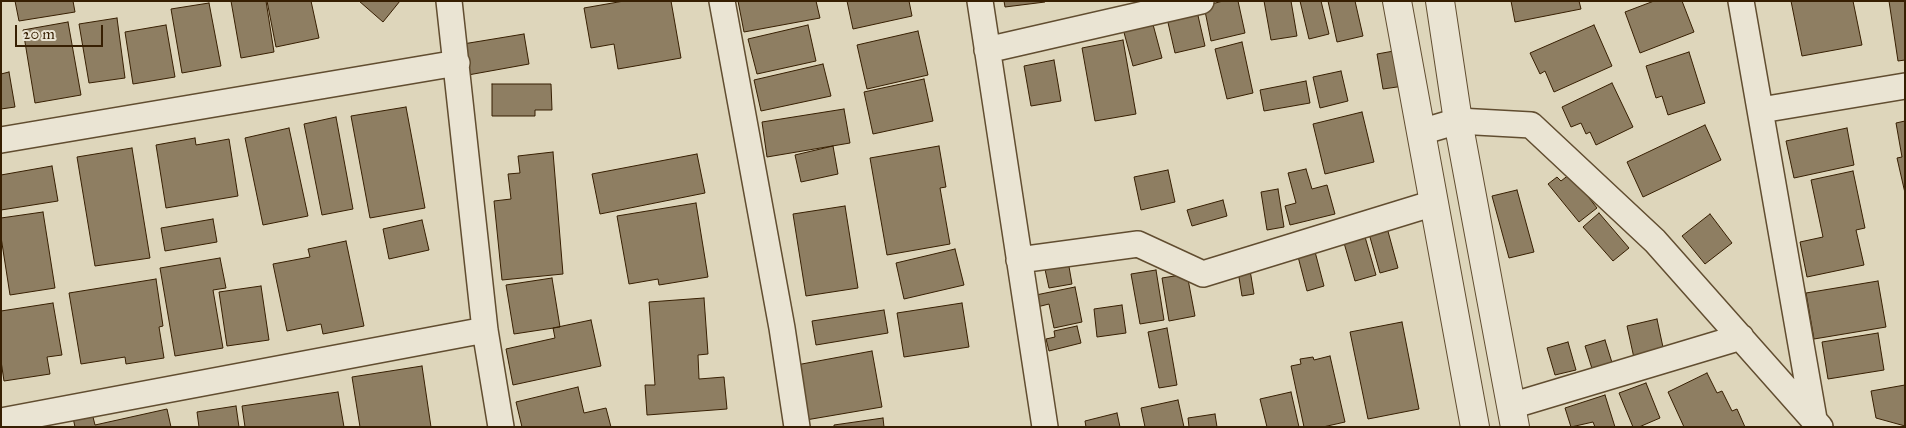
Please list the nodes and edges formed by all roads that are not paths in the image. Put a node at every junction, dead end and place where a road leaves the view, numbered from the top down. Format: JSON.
{"nodes":[{"id":1,"x":449,"y":1,"type":"edge"},
{"id":2,"x":722,"y":1,"type":"edge"},
{"id":3,"x":980,"y":1,"type":"edge"},
{"id":4,"x":1201,"y":1,"type":"edge"},
{"id":5,"x":1397,"y":1,"type":"edge"},
{"id":6,"x":1440,"y":1,"type":"edge"},
{"id":7,"x":1741,"y":1,"type":"edge"},
{"id":8,"x":1107,"y":12,"type":"edge"},
{"id":9,"x":987,"y":50,"type":"junction"},
{"id":10,"x":457,"y":63,"type":"junction"},
{"id":11,"x":1905,"y":86,"type":"edge"},
{"id":12,"x":1761,"y":110,"type":"junction"},
{"id":13,"x":1458,"y":121,"type":"junction"},
{"id":14,"x":1421,"y":132,"type":"junction"},
{"id":15,"x":1,"y":140,"type":"edge"},
{"id":16,"x":1434,"y":203,"type":"junction"},
{"id":17,"x":1019,"y":260,"type":"junction"},
{"id":18,"x":485,"y":330,"type":"junction"},
{"id":19,"x":1741,"y":338,"type":"junction"},
{"id":20,"x":1513,"y":416,"type":"edge"},
{"id":21,"x":1,"y":421,"type":"edge"},
{"id":22,"x":1817,"y":423,"type":"edge"},
{"id":23,"x":501,"y":427,"type":"edge"},
{"id":24,"x":797,"y":427,"type":"edge"},
{"id":25,"x":1045,"y":427,"type":"edge"},
{"id":26,"x":1475,"y":427,"type":"edge"}],
"edges":[{"from":1,"to":10,"type":"street"},
{"from":2,"to":24,"type":"street"},
{"from":3,"to":9,"type":"street"},
{"from":4,"to":8,"type":"street"},
{"from":5,"to":14,"type":"street"},
{"from":6,"to":13,"type":"street"},
{"from":7,"to":12,"type":"street"},
{"from":8,"to":9,"type":"street"},
{"from":9,"to":17,"type":"street"},
{"from":10,"to":15,"type":"street"},
{"from":10,"to":18,"type":"street"},
{"from":11,"to":12,"type":"street"},
{"from":12,"to":22,"type":"street"},
{"from":13,"to":14,"type":"street"},
{"from":13,"to":19,"type":"street"},
{"from":13,"to":20,"type":"street"},
{"from":14,"to":16,"type":"street"},
{"from":16,"to":17,"type":"street"},
{"from":16,"to":26,"type":"street"},
{"from":17,"to":25,"type":"street"},
{"from":18,"to":21,"type":"street"},
{"from":18,"to":23,"type":"street"},
{"from":19,"to":20,"type":"street"},
{"from":19,"to":22,"type":"street"}]}
